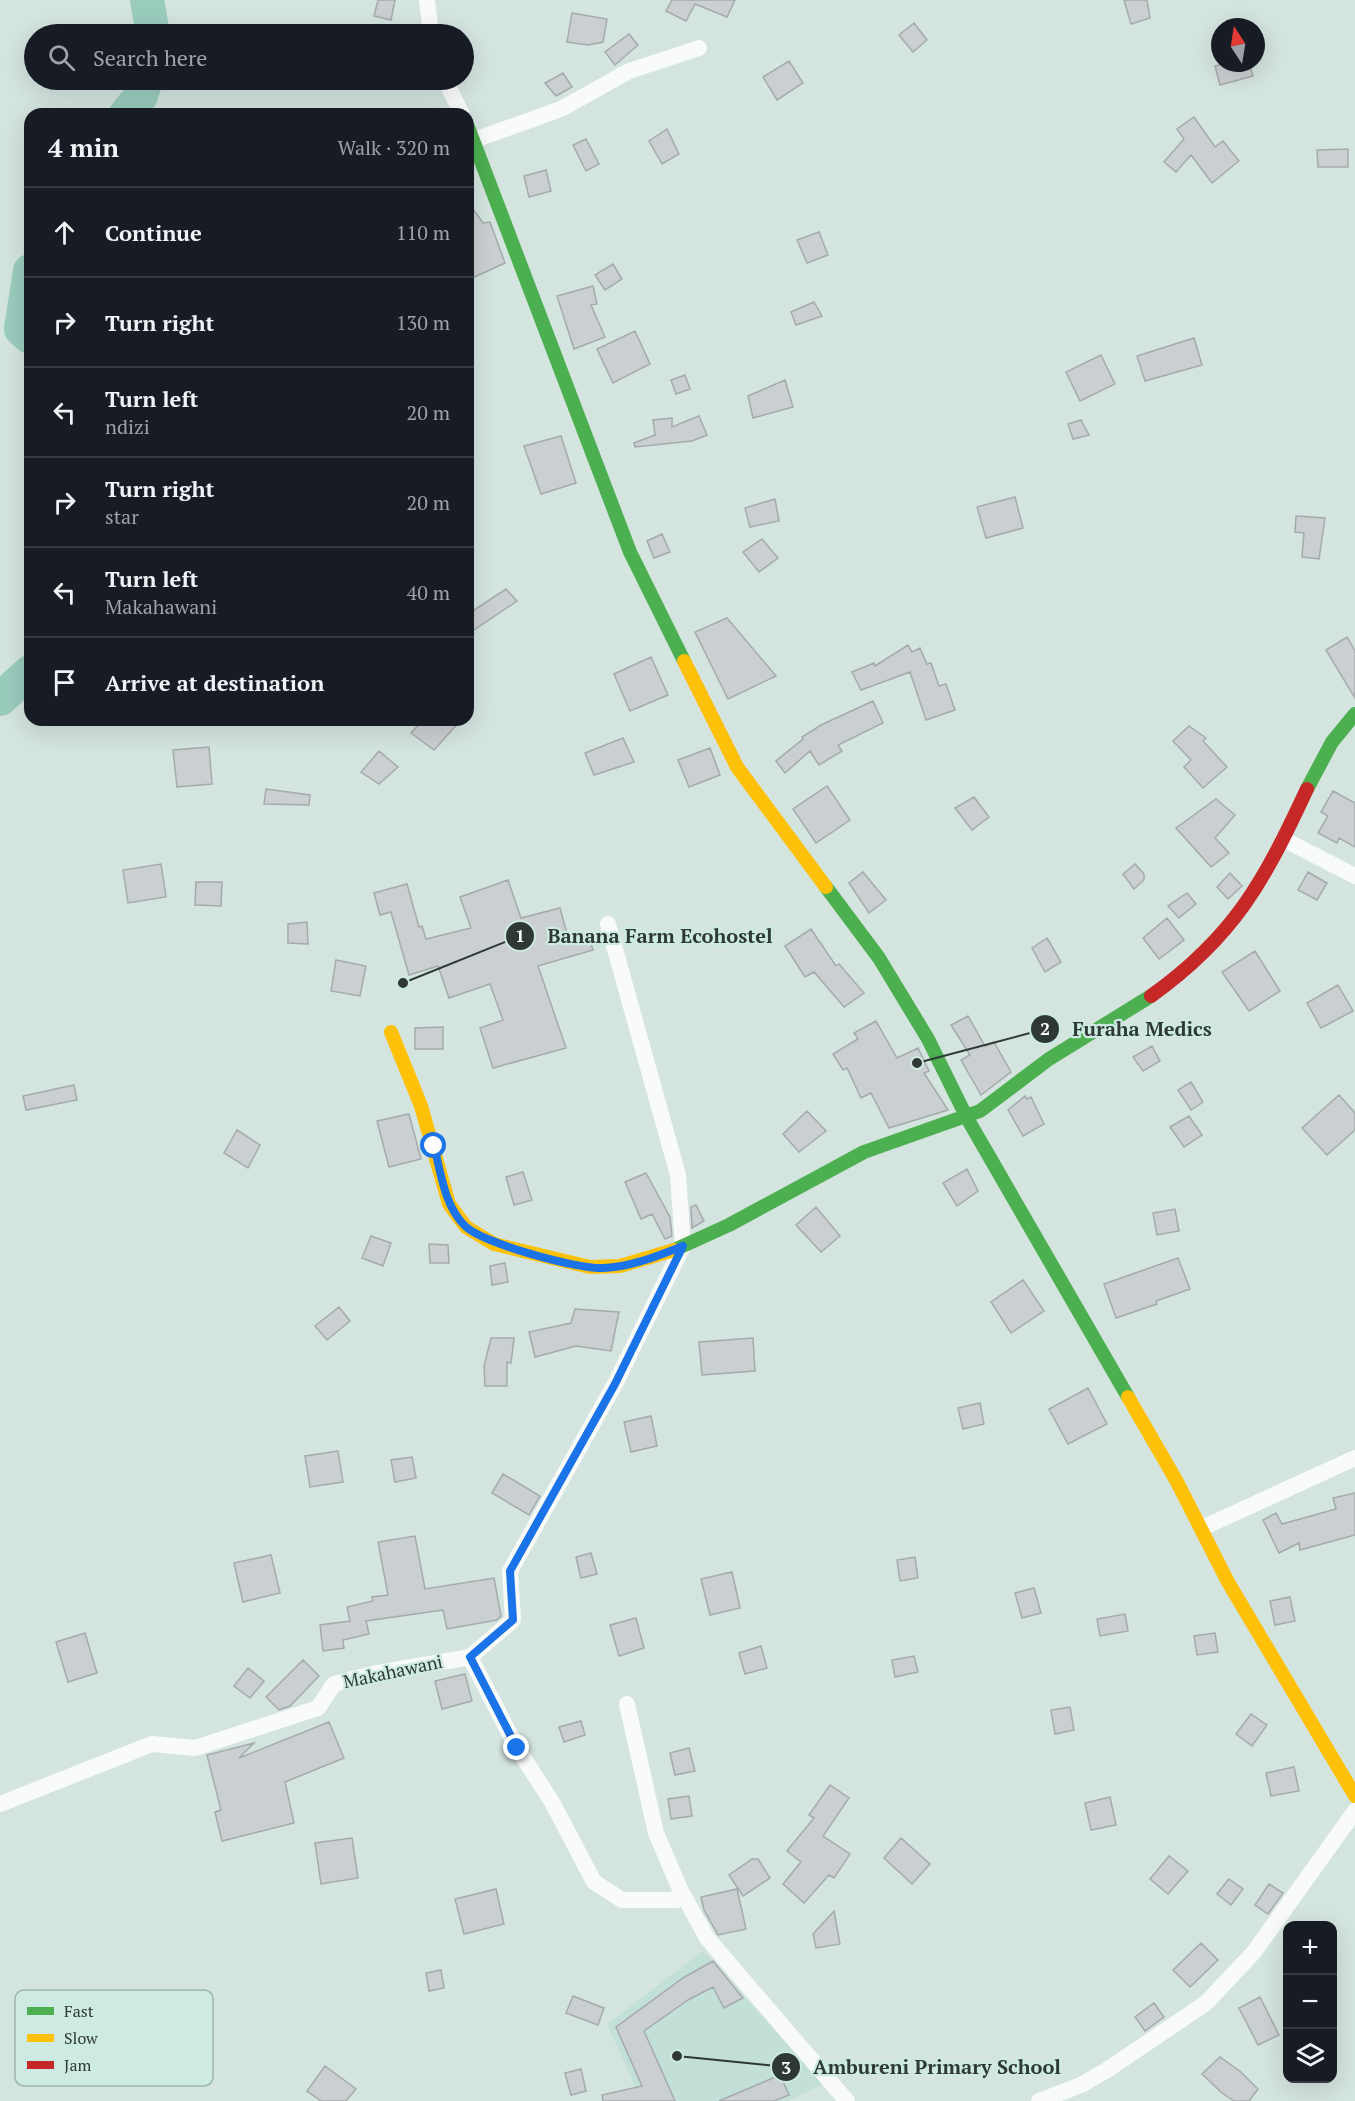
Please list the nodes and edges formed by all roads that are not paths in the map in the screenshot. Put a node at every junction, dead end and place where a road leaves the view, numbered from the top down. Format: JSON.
{"nodes":[{"id":1,"x":427,"y":0,"type":"edge"},
{"id":2,"x":430,"y":24,"type":"edge"},
{"id":3,"x":699,"y":48,"type":"dead end"},
{"id":4,"x":450,"y":90,"type":"edge"},
{"id":5,"x":459,"y":108,"type":"edge"},
{"id":6,"x":474,"y":133,"type":"edge"},
{"id":7,"x":474,"y":142,"type":"edge"},
{"id":8,"x":1355,"y":714,"type":"edge"},
{"id":9,"x":1283,"y":839,"type":"junction"},
{"id":10,"x":1355,"y":876,"type":"edge"},
{"id":11,"x":608,"y":924,"type":"dead end"},
{"id":12,"x":391,"y":1032,"type":"dead end"},
{"id":13,"x":968,"y":1118,"type":"junction"},
{"id":14,"x":683,"y":1246,"type":"junction"},
{"id":15,"x":1355,"y":1458,"type":"edge"},
{"id":16,"x":1202,"y":1528,"type":"junction"},
{"id":17,"x":470,"y":1657,"type":"junction"},
{"id":18,"x":627,"y":1704,"type":"dead end"},
{"id":19,"x":1355,"y":1796,"type":"edge"},
{"id":20,"x":0,"y":1804,"type":"edge"},
{"id":21,"x":1355,"y":1811,"type":"edge"},
{"id":22,"x":677,"y":1900,"type":"dead end"},
{"id":23,"x":847,"y":2101,"type":"edge"},
{"id":24,"x":1039,"y":2101,"type":"edge"}],
"edges":[{"from":1,"to":2,"type":"street"},
{"from":3,"to":6,"type":"street"},
{"from":4,"to":5,"type":"street"},
{"from":7,"to":13,"type":"street"},
{"from":8,"to":9,"type":"street"},
{"from":9,"to":10,"type":"street"},
{"from":9,"to":13,"type":"street"},
{"from":11,"to":14,"type":"street"},
{"from":12,"to":14,"type":"street"},
{"from":13,"to":14,"type":"street"},
{"from":13,"to":16,"type":"street"},
{"from":14,"to":17,"type":"street"},
{"from":15,"to":16,"type":"street"},
{"from":16,"to":19,"type":"street"},
{"from":17,"to":20,"type":"street","name":"Makahawani"},
{"from":17,"to":22,"type":"street"},
{"from":18,"to":23,"type":"street"},
{"from":21,"to":24,"type":"street"}]}
